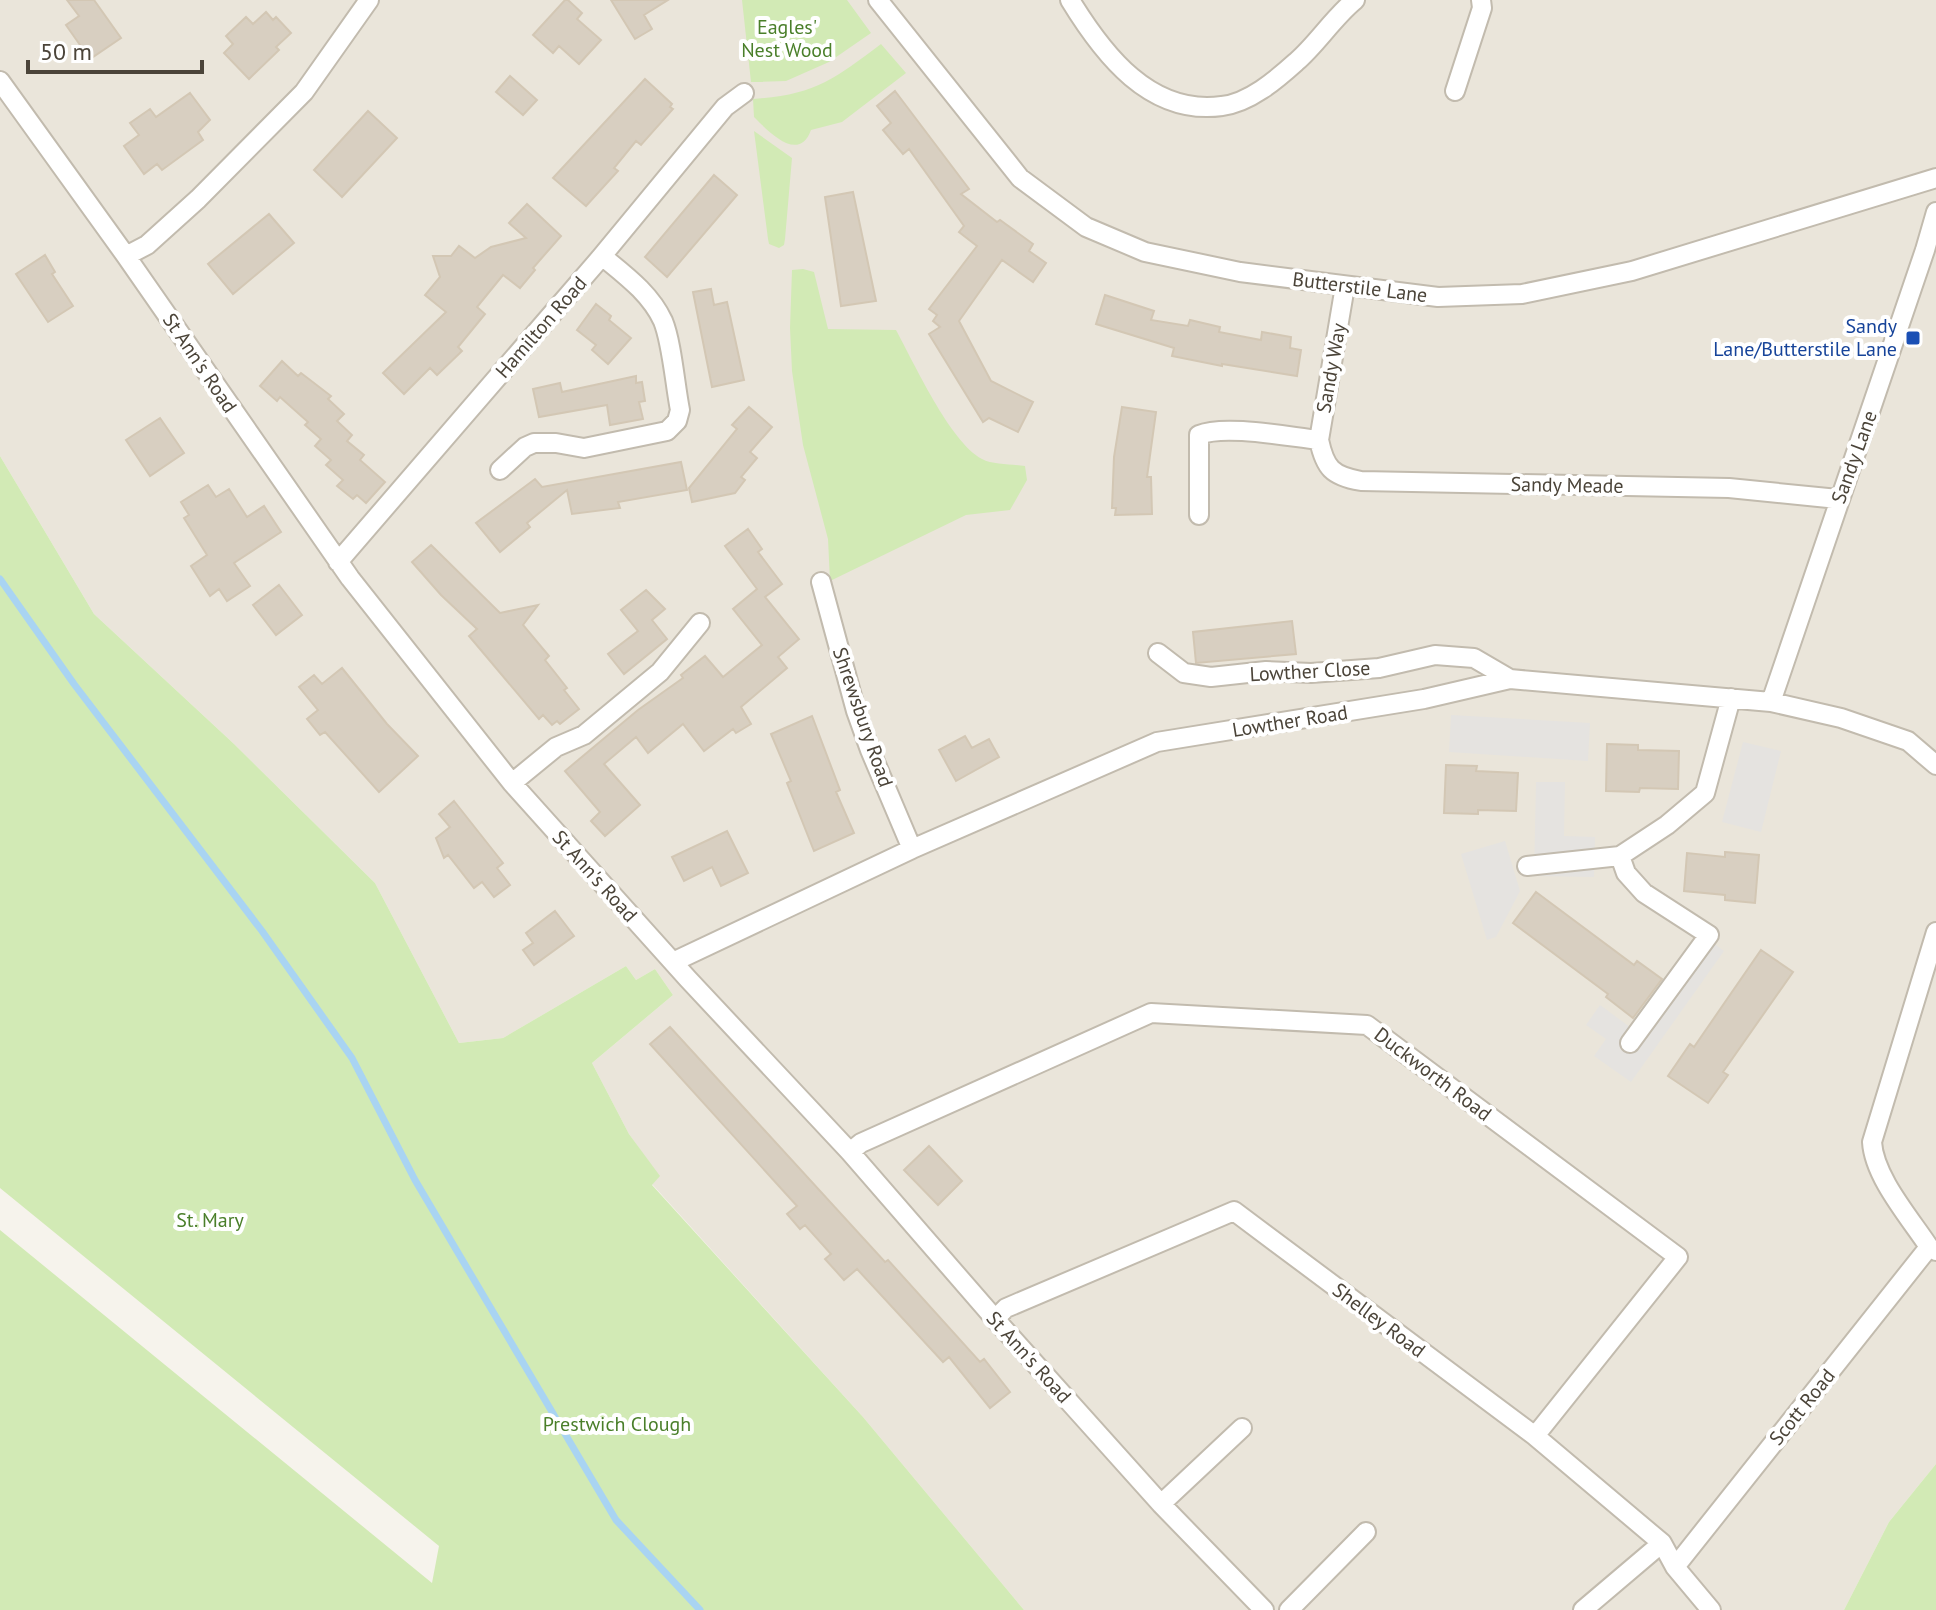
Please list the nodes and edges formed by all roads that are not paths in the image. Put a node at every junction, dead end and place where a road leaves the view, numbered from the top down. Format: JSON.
{"nodes":[{"id":1,"x":369,"y":0,"type":"edge"},
{"id":2,"x":878,"y":0,"type":"edge"},
{"id":3,"x":1070,"y":0,"type":"edge"},
{"id":4,"x":1355,"y":0,"type":"edge"},
{"id":5,"x":1481,"y":0,"type":"edge"},
{"id":6,"x":0,"y":81,"type":"edge"},
{"id":7,"x":1455,"y":91,"type":"dead end"},
{"id":8,"x":744,"y":93,"type":"dead end"},
{"id":9,"x":1936,"y":178,"type":"edge"},
{"id":10,"x":1936,"y":212,"type":"edge"},
{"id":11,"x":126,"y":256,"type":"junction"},
{"id":12,"x":602,"y":256,"type":"junction"},
{"id":13,"x":1345,"y":286,"type":"junction"},
{"id":14,"x":1319,"y":440,"type":"junction"},
{"id":15,"x":500,"y":470,"type":"dead end"},
{"id":16,"x":1838,"y":499,"type":"junction"},
{"id":17,"x":1199,"y":515,"type":"dead end"},
{"id":18,"x":338,"y":562,"type":"junction"},
{"id":19,"x":821,"y":582,"type":"dead end"},
{"id":20,"x":700,"y":623,"type":"dead end"},
{"id":21,"x":1158,"y":653,"type":"dead end"},
{"id":22,"x":1510,"y":679,"type":"junction"},
{"id":23,"x":1731,"y":698,"type":"junction"},
{"id":24,"x":1771,"y":702,"type":"junction"},
{"id":25,"x":1936,"y":765,"type":"edge"},
{"id":26,"x":512,"y":783,"type":"junction"},
{"id":27,"x":912,"y":849,"type":"junction"},
{"id":28,"x":1620,"y":856,"type":"junction"},
{"id":29,"x":1527,"y":866,"type":"dead end"},
{"id":30,"x":1936,"y":932,"type":"edge"},
{"id":31,"x":673,"y":962,"type":"junction"},
{"id":32,"x":1630,"y":1043,"type":"dead end"},
{"id":33,"x":850,"y":1152,"type":"junction"},
{"id":34,"x":1933,"y":1249,"type":"edge"},
{"id":35,"x":995,"y":1319,"type":"junction"},
{"id":36,"x":1242,"y":1428,"type":"dead end"},
{"id":37,"x":1535,"y":1436,"type":"junction"},
{"id":38,"x":1161,"y":1504,"type":"junction"},
{"id":39,"x":1366,"y":1532,"type":"dead end"},
{"id":40,"x":1662,"y":1543,"type":"junction"},
{"id":41,"x":1675,"y":1567,"type":"junction"},
{"id":42,"x":1264,"y":1610,"type":"edge"},
{"id":43,"x":1289,"y":1610,"type":"edge"},
{"id":44,"x":1583,"y":1610,"type":"edge"},
{"id":45,"x":1711,"y":1610,"type":"edge"}],
"edges":[{"from":1,"to":11,"type":"street"},
{"from":2,"to":13,"type":"street","name":"Butterstile Lane"},
{"from":3,"to":4,"type":"street"},
{"from":5,"to":7,"type":"street"},
{"from":6,"to":11,"type":"street","name":"St Ann's Road"},
{"from":8,"to":12,"type":"street","name":"Hamilton Road"},
{"from":9,"to":13,"type":"street","name":"Butterstile Lane"},
{"from":10,"to":16,"type":"street","name":"Sandy Lane"},
{"from":11,"to":18,"type":"street","name":"St Ann's Road"},
{"from":12,"to":15,"type":"street"},
{"from":12,"to":18,"type":"street","name":"Hamilton Road"},
{"from":13,"to":14,"type":"street","name":"Sandy Way"},
{"from":14,"to":16,"type":"street","name":"Sandy Meade"},
{"from":14,"to":17,"type":"street","name":"Sandy Way"},
{"from":16,"to":24,"type":"street","name":"Sandy Lane"},
{"from":18,"to":26,"type":"street","name":"St Ann's Road"},
{"from":19,"to":27,"type":"street","name":"Shrewsbury Road"},
{"from":20,"to":26,"type":"street"},
{"from":21,"to":22,"type":"street","name":"Lowther Close"},
{"from":22,"to":23,"type":"street","name":"Lowther Road"},
{"from":22,"to":27,"type":"street","name":"Lowther Road"},
{"from":23,"to":24,"type":"street","name":"Lowther Road"},
{"from":23,"to":28,"type":"street"},
{"from":24,"to":25,"type":"street","name":"Lowther Road"},
{"from":26,"to":31,"type":"street","name":"St Ann's Road"},
{"from":27,"to":31,"type":"street","name":"Lowther Road"},
{"from":28,"to":29,"type":"street"},
{"from":28,"to":32,"type":"street"},
{"from":30,"to":34,"type":"street"},
{"from":31,"to":33,"type":"street","name":"St Ann's Road"},
{"from":33,"to":35,"type":"street","name":"St Ann's Road"},
{"from":33,"to":37,"type":"street","name":"Duckworth Road"},
{"from":34,"to":41,"type":"street","name":"Scott Road"},
{"from":35,"to":37,"type":"street","name":"Shelley Road"},
{"from":35,"to":38,"type":"street","name":"St Ann's Road"},
{"from":36,"to":38,"type":"street"},
{"from":37,"to":40,"type":"street","name":"Shelley Road"},
{"from":38,"to":42,"type":"street","name":"St Ann's Road"},
{"from":39,"to":43,"type":"street"},
{"from":40,"to":41,"type":"street","name":"Shelley Road"},
{"from":40,"to":44,"type":"street"},
{"from":41,"to":45,"type":"street","name":"Shelley Road"}]}
